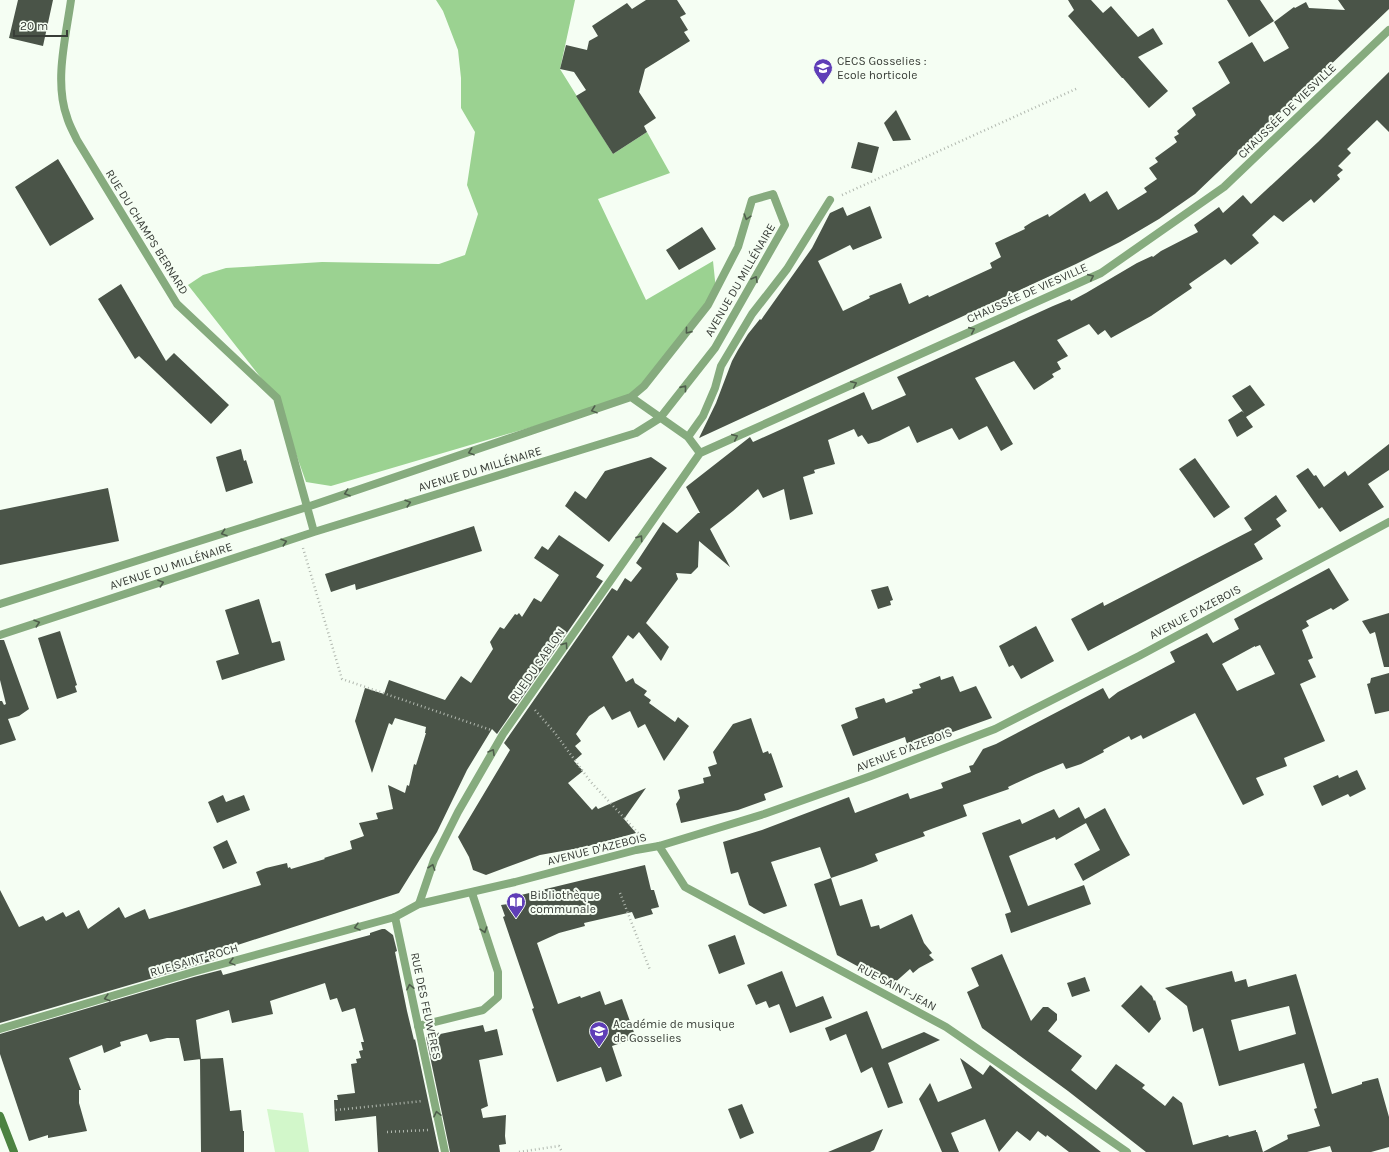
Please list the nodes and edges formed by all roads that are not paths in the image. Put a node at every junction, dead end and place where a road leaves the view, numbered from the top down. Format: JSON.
{"nodes":[{"id":1,"x":71,"y":0,"type":"edge"},
{"id":2,"x":1389,"y":30,"type":"edge"},
{"id":3,"x":830,"y":200,"type":"road end"},
{"id":4,"x":631,"y":397,"type":"junction"},
{"id":5,"x":660,"y":418,"type":"junction"},
{"id":6,"x":688,"y":437,"type":"junction"},
{"id":7,"x":700,"y":453,"type":"junction"},
{"id":8,"x":307,"y":507,"type":"junction"},
{"id":9,"x":1389,"y":522,"type":"edge"},
{"id":10,"x":314,"y":532,"type":"junction"},
{"id":11,"x":0,"y":604,"type":"edge"},
{"id":12,"x":0,"y":635,"type":"edge"},
{"id":13,"x":655,"y":846,"type":"junction"},
{"id":14,"x":472,"y":893,"type":"junction"},
{"id":15,"x":419,"y":904,"type":"junction"},
{"id":16,"x":395,"y":917,"type":"junction"},
{"id":17,"x":418,"y":1026,"type":"junction"},
{"id":18,"x":0,"y":1029,"type":"edge"},
{"id":19,"x":0,"y":1116,"type":"edge"},
{"id":20,"x":14,"y":1152,"type":"edge"},
{"id":21,"x":445,"y":1152,"type":"edge"},
{"id":22,"x":1127,"y":1152,"type":"edge"}],
"edges":[{"from":1,"to":8,"type":"street","name":"RUE DU CHAMPS BERNARD"},
{"from":7,"to":2,"type":"street","name":"CHAUSSÉE DE VIESVILLE","one_way":true},
{"from":3,"to":6,"type":"street"},
{"from":4,"to":5,"type":"street"},
{"from":5,"to":4,"type":"street","name":"AVENUE DU MILLÉNAIRE","one_way":true},
{"from":4,"to":8,"type":"street","name":"AVENUE DU MILLÉNAIRE","one_way":true},
{"from":5,"to":6,"type":"street"},
{"from":10,"to":5,"type":"street","name":"AVENUE DU MILLÉNAIRE","one_way":true},
{"from":6,"to":7,"type":"street"},
{"from":15,"to":7,"type":"street","name":"RUE DU SABLON","one_way":true},
{"from":8,"to":10,"type":"street","name":"RUE DU CHAMPS BERNARD"},
{"from":8,"to":11,"type":"street","name":"AVENUE DU MILLÉNAIRE","one_way":true},
{"from":9,"to":13,"type":"street","name":"AVENUE D'AZEBOIS"},
{"from":12,"to":10,"type":"street","name":"AVENUE DU MILLÉNAIRE","one_way":true},
{"from":13,"to":14,"type":"street","name":"AVENUE D'AZEBOIS"},
{"from":13,"to":22,"type":"street","name":"RUE SAINT-JEAN"},
{"from":14,"to":15,"type":"street","name":"AVENUE D'AZEBOIS"},
{"from":14,"to":17,"type":"street","one_way":true},
{"from":15,"to":16,"type":"street","name":"AVENUE D'AZEBOIS"},
{"from":17,"to":16,"type":"street","name":"RUE DES FEUWÈRES","one_way":true},
{"from":16,"to":18,"type":"street","name":"RUE SAINT-ROCH","one_way":true},
{"from":21,"to":17,"type":"street","name":"RUE DES FEUWÈRES","one_way":true},
{"from":19,"to":20,"type":"main road"}]}
